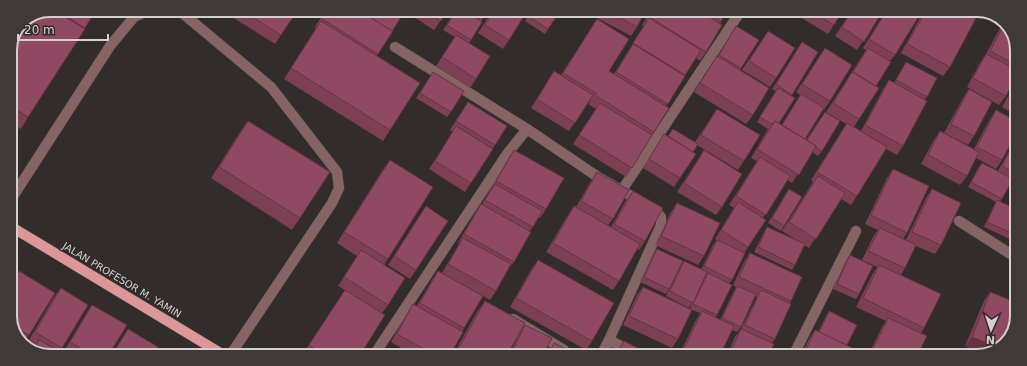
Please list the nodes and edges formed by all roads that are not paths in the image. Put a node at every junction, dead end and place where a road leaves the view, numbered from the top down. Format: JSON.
{"nodes":[{"id":1,"x":134,"y":17,"type":"edge"},
{"id":2,"x":186,"y":17,"type":"edge"},
{"id":3,"x":737,"y":17,"type":"edge"},
{"id":4,"x":395,"y":47,"type":"dead end"},
{"id":5,"x":526,"y":129,"type":"junction"},
{"id":6,"x":17,"y":190,"type":"edge"},
{"id":7,"x":622,"y":190,"type":"junction"},
{"id":8,"x":959,"y":221,"type":"edge"},
{"id":9,"x":17,"y":230,"type":"edge"},
{"id":10,"x":856,"y":231,"type":"dead end"},
{"id":11,"x":1010,"y":254,"type":"edge"},
{"id":12,"x":505,"y":314,"type":"edge"},
{"id":13,"x":609,"y":340,"type":"junction"},
{"id":14,"x":214,"y":349,"type":"edge"},
{"id":15,"x":234,"y":349,"type":"edge"},
{"id":16,"x":378,"y":349,"type":"edge"},
{"id":17,"x":563,"y":349,"type":"edge"},
{"id":18,"x":604,"y":349,"type":"edge"},
{"id":19,"x":626,"y":349,"type":"edge"},
{"id":20,"x":797,"y":349,"type":"edge"}],
"edges":[{"from":1,"to":6,"type":"street"},
{"from":2,"to":15,"type":"street"},
{"from":3,"to":7,"type":"street"},
{"from":4,"to":5,"type":"street"},
{"from":5,"to":7,"type":"street"},
{"from":5,"to":16,"type":"street"},
{"from":7,"to":13,"type":"street"},
{"from":8,"to":11,"type":"street"},
{"from":9,"to":14,"type":"main road","name":"JALAN PROFESOR M. YAMIN"},
{"from":10,"to":20,"type":"street"},
{"from":12,"to":17,"type":"street"},
{"from":13,"to":18,"type":"street"},
{"from":13,"to":19,"type":"street"}]}
